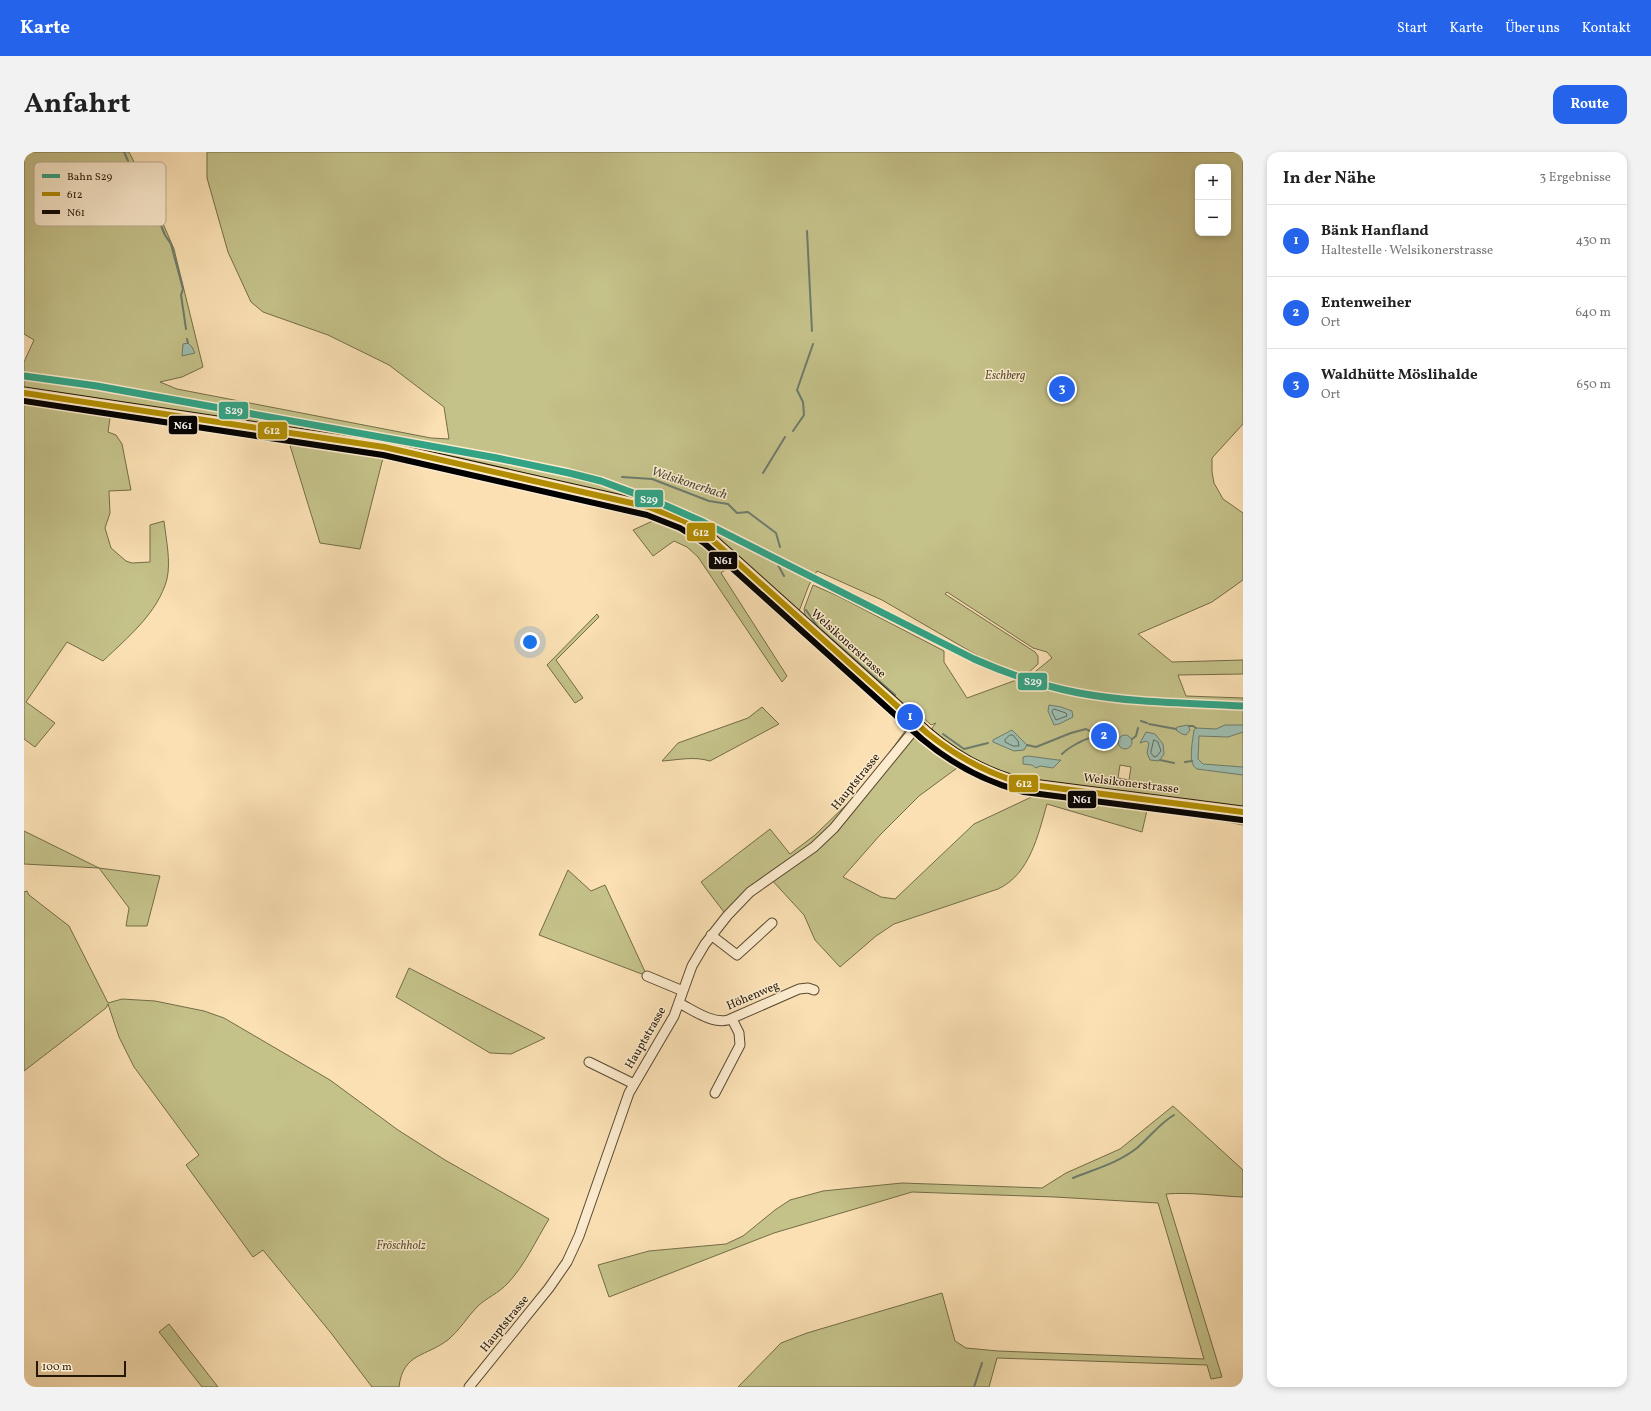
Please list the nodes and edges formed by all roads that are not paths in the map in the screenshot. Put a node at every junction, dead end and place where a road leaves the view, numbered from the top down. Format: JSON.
{"nodes":[{"id":1,"x":24,"y":393,"type":"edge"},
{"id":2,"x":918,"y":725,"type":"junction"},
{"id":3,"x":1243,"y":812,"type":"edge"},
{"id":4,"x":772,"y":923,"type":"dead end"},
{"id":5,"x":711,"y":935,"type":"junction"},
{"id":6,"x":647,"y":976,"type":"dead end"},
{"id":7,"x":814,"y":990,"type":"dead end"},
{"id":8,"x":682,"y":991,"type":"junction"},
{"id":9,"x":679,"y":1003,"type":"junction"},
{"id":10,"x":732,"y":1018,"type":"junction"},
{"id":11,"x":590,"y":1062,"type":"dead end"},
{"id":12,"x":634,"y":1084,"type":"junction"},
{"id":13,"x":715,"y":1093,"type":"dead end"},
{"id":14,"x":469,"y":1387,"type":"edge"}],
"edges":[{"from":1,"to":2,"type":"main road","name":"Welsikonerstrasse"},
{"from":2,"to":3,"type":"main road","name":"Welsikonerstrasse"},
{"from":2,"to":5,"type":"street","name":"Hauptstrasse"},
{"from":4,"to":5,"type":"street"},
{"from":5,"to":8,"type":"street","name":"Hauptstrasse"},
{"from":6,"to":8,"type":"street"},
{"from":7,"to":10,"type":"street","name":"Höhenweg"},
{"from":8,"to":9,"type":"street","name":"Hauptstrasse"},
{"from":9,"to":10,"type":"street","name":"Höhenweg"},
{"from":9,"to":12,"type":"street","name":"Hauptstrasse"},
{"from":10,"to":13,"type":"street"},
{"from":11,"to":12,"type":"street"},
{"from":12,"to":14,"type":"street","name":"Hauptstrasse"}]}
